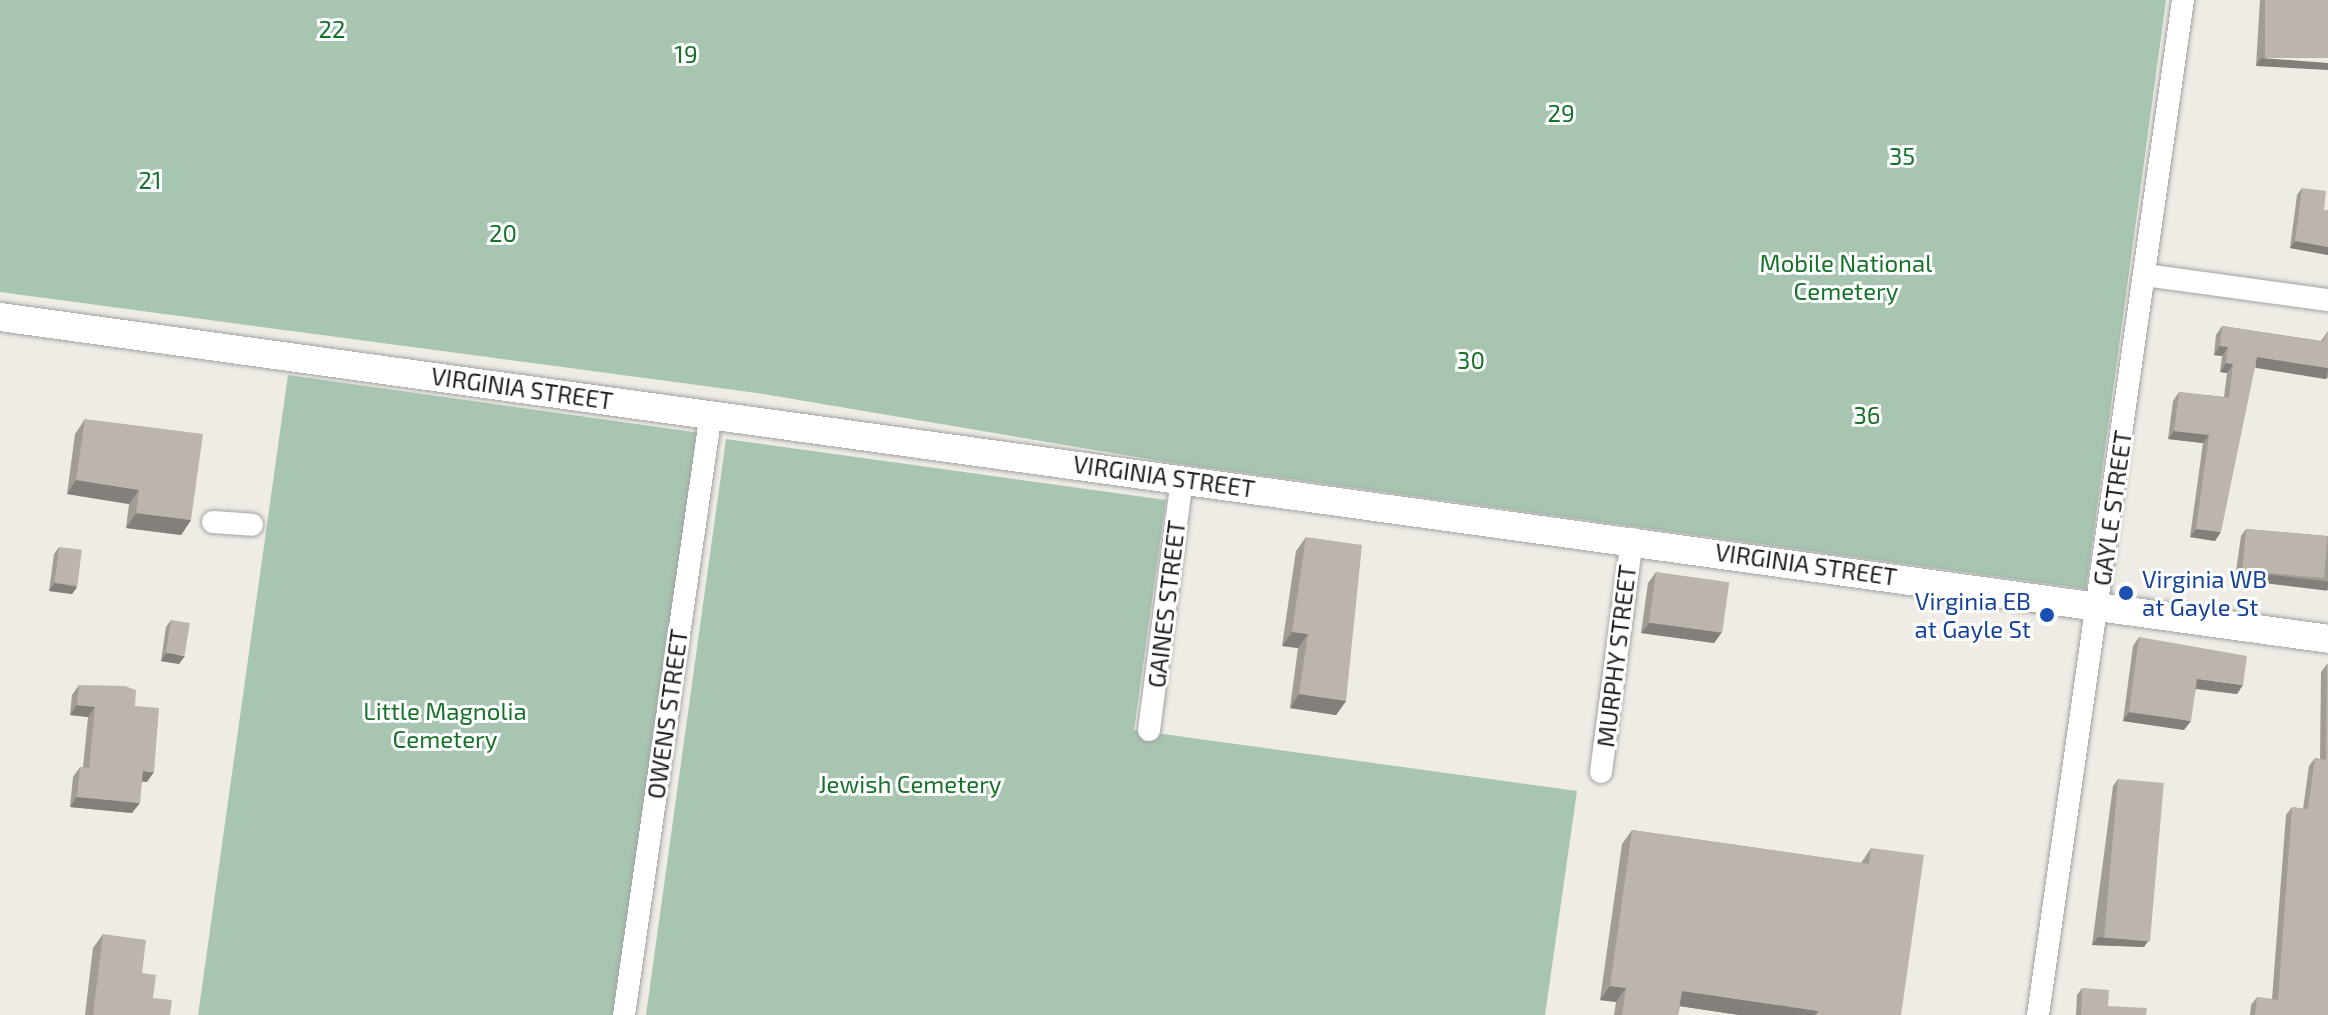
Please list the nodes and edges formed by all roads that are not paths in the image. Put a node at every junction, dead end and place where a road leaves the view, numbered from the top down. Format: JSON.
{"nodes":[{"id":1,"x":2183,"y":0,"type":"edge"},
{"id":2,"x":2145,"y":275,"type":"junction"},
{"id":3,"x":2328,"y":300,"type":"edge"},
{"id":4,"x":0,"y":317,"type":"edge"},
{"id":5,"x":711,"y":413,"type":"junction"},
{"id":6,"x":1182,"y":478,"type":"junction"},
{"id":7,"x":213,"y":522,"type":"dead end"},
{"id":8,"x":252,"y":525,"type":"dead end"},
{"id":9,"x":1632,"y":539,"type":"junction"},
{"id":10,"x":2097,"y":606,"type":"junction"},
{"id":11,"x":2328,"y":639,"type":"edge"},
{"id":12,"x":1149,"y":730,"type":"dead end"},
{"id":13,"x":1601,"y":772,"type":"dead end"},
{"id":14,"x":624,"y":1015,"type":"edge"},
{"id":15,"x":2038,"y":1015,"type":"edge"}],
"edges":[{"from":1,"to":2,"type":"street","name":"GAYLE STREET"},
{"from":2,"to":3,"type":"street"},
{"from":2,"to":10,"type":"street","name":"GAYLE STREET"},
{"from":4,"to":5,"type":"street","name":"VIRGINIA STREET"},
{"from":5,"to":6,"type":"street","name":"VIRGINIA STREET"},
{"from":5,"to":14,"type":"street","name":"OWENS STREET"},
{"from":6,"to":9,"type":"street","name":"VIRGINIA STREET"},
{"from":6,"to":12,"type":"street","name":"GAINES STREET"},
{"from":7,"to":8,"type":"street"},
{"from":9,"to":10,"type":"street","name":"VIRGINIA STREET"},
{"from":9,"to":13,"type":"street","name":"MURPHY STREET"},
{"from":10,"to":11,"type":"street","name":"VIRGINIA STREET"},
{"from":10,"to":15,"type":"street","name":"GAYLE STREET"}]}
